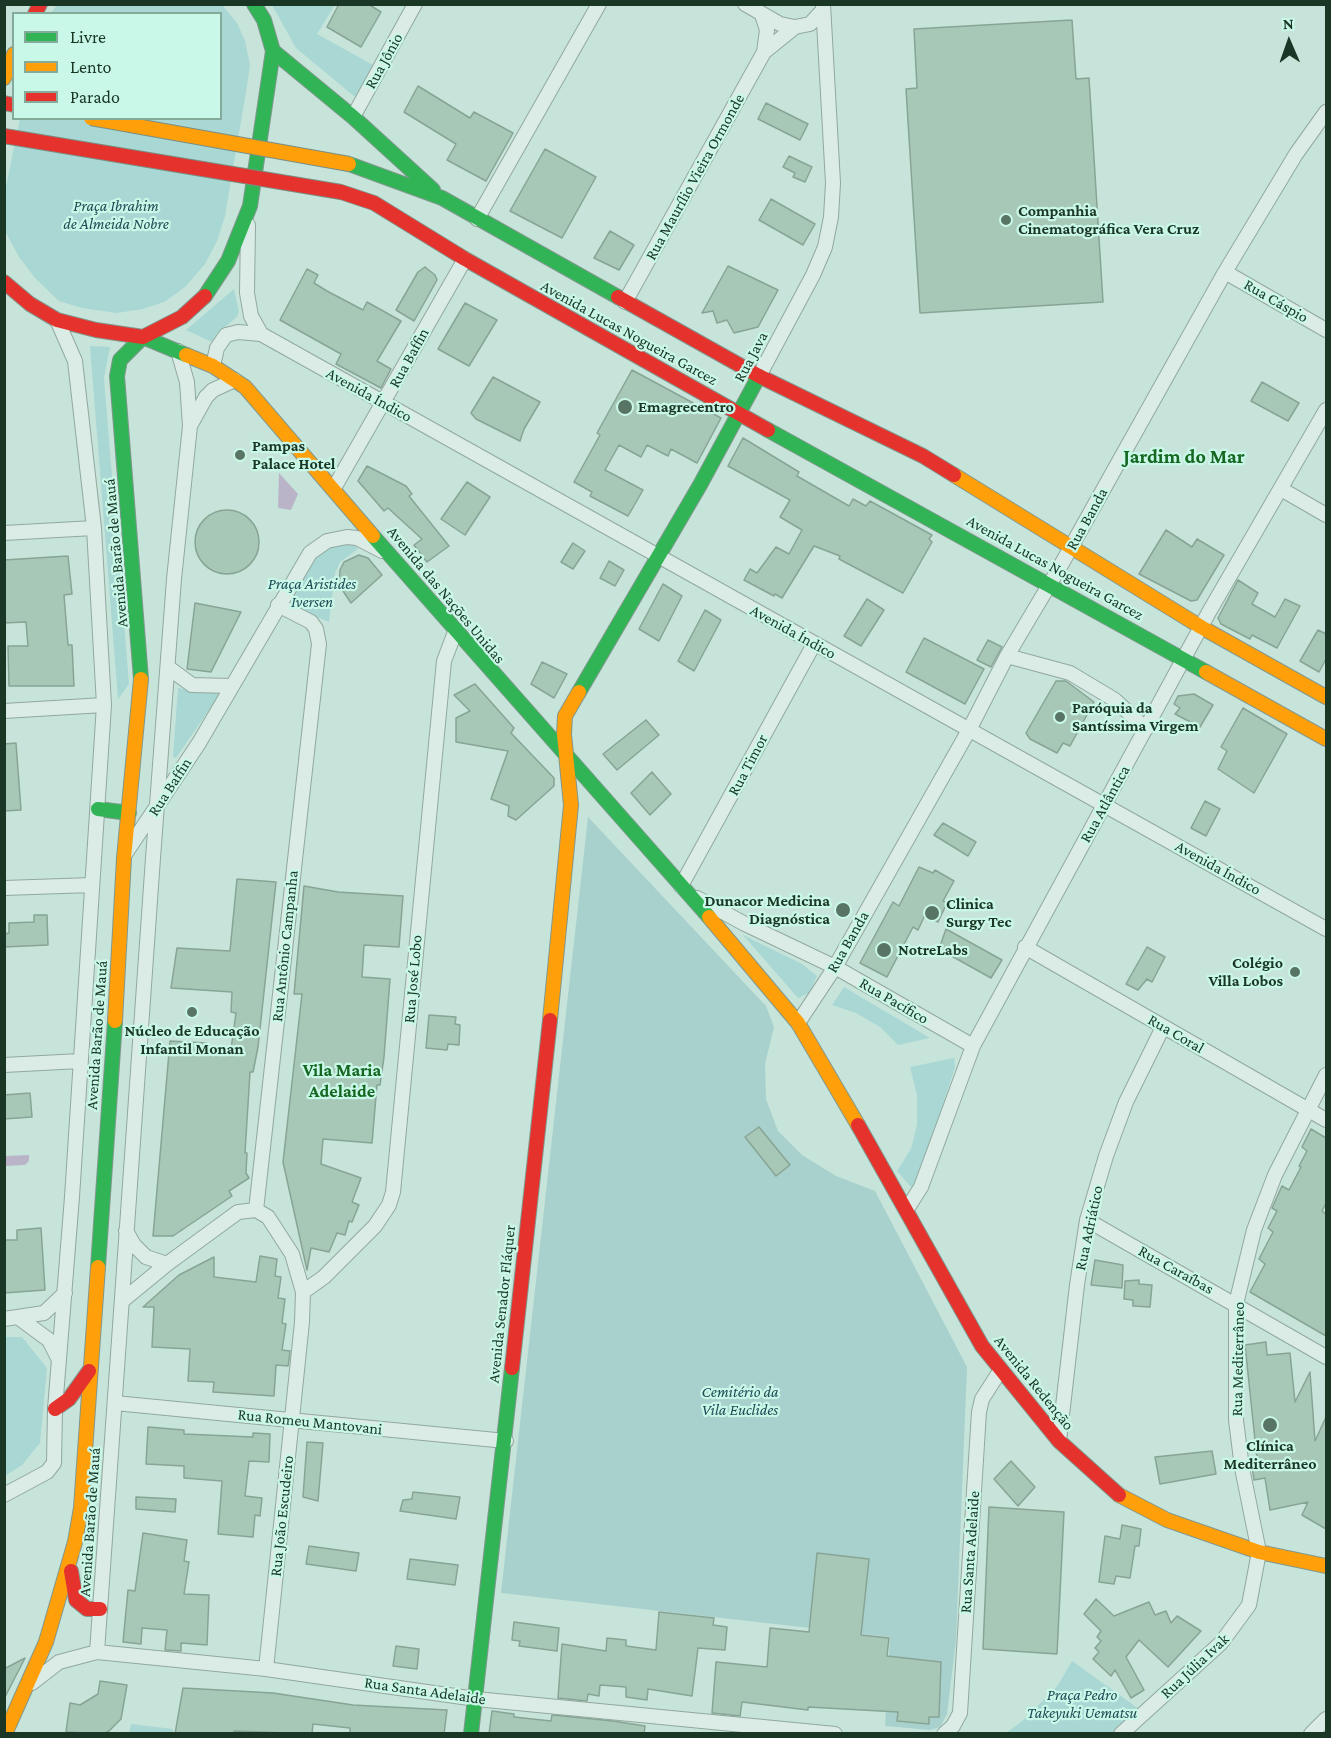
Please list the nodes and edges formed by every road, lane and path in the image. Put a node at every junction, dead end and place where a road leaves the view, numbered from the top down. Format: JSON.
{"nodes":[{"id":1,"x":254,"y":4,"type":"edge"},
{"id":2,"x":599,"y":4,"type":"edge"},
{"id":3,"x":745,"y":4,"type":"edge"},
{"id":4,"x":413,"y":5,"type":"edge"},
{"id":5,"x":823,"y":7,"type":"edge"},
{"id":6,"x":762,"y":15,"type":"junction"},
{"id":7,"x":795,"y":27,"type":"junction"},
{"id":8,"x":273,"y":51,"type":"junction"},
{"id":9,"x":764,"y":52,"type":"junction"},
{"id":10,"x":12,"y":59,"type":"edge"},
{"id":11,"x":4,"y":78,"type":"edge"},
{"id":12,"x":1326,"y":112,"type":"edge"},
{"id":13,"x":353,"y":117,"type":"junction"},
{"id":14,"x":102,"y":120,"type":"edge"},
{"id":15,"x":4,"y":136,"type":"edge"},
{"id":16,"x":442,"y":198,"type":"junction"},
{"id":17,"x":250,"y":206,"type":"junction"},
{"id":18,"x":477,"y":219,"type":"junction"},
{"id":19,"x":465,"y":259,"type":"junction"},
{"id":20,"x":1225,"y":272,"type":"junction"},
{"id":21,"x":4,"y":282,"type":"edge"},
{"id":22,"x":626,"y":302,"type":"junction"},
{"id":23,"x":57,"y":320,"type":"junction"},
{"id":24,"x":1326,"y":330,"type":"edge"},
{"id":25,"x":261,"y":334,"type":"junction"},
{"id":26,"x":143,"y":337,"type":"junction"},
{"id":27,"x":178,"y":351,"type":"junction"},
{"id":28,"x":213,"y":366,"type":"junction"},
{"id":29,"x":759,"y":376,"type":"junction"},
{"id":30,"x":235,"y":380,"type":"junction"},
{"id":31,"x":384,"y":404,"type":"junction"},
{"id":32,"x":1326,"y":410,"type":"edge"},
{"id":33,"x":739,"y":414,"type":"junction"},
{"id":34,"x":190,"y":426,"type":"junction"},
{"id":35,"x":334,"y":488,"type":"junction"},
{"id":36,"x":1281,"y":489,"type":"junction"},
{"id":37,"x":1326,"y":515,"type":"edge"},
{"id":38,"x":94,"y":528,"type":"junction"},
{"id":39,"x":4,"y":533,"type":"edge"},
{"id":40,"x":1071,"y":547,"type":"junction"},
{"id":41,"x":389,"y":554,"type":"junction"},
{"id":42,"x":657,"y":557,"type":"junction"},
{"id":43,"x":1049,"y":584,"type":"junction"},
{"id":44,"x":278,"y":605,"type":"junction"},
{"id":45,"x":1201,"y":627,"type":"junction"},
{"id":46,"x":454,"y":632,"type":"junction"},
{"id":47,"x":814,"y":644,"type":"junction"},
{"id":48,"x":1007,"y":656,"type":"junction"},
{"id":49,"x":1184,"y":659,"type":"junction"},
{"id":50,"x":169,"y":668,"type":"junction"},
{"id":51,"x":232,"y":686,"type":"junction"},
{"id":52,"x":1326,"y":698,"type":"edge"},
{"id":53,"x":104,"y":705,"type":"junction"},
{"id":54,"x":4,"y":711,"type":"edge"},
{"id":55,"x":1146,"y":729,"type":"junction"},
{"id":56,"x":969,"y":730,"type":"junction"},
{"id":57,"x":1326,"y":739,"type":"edge"},
{"id":58,"x":568,"y":759,"type":"junction"},
{"id":59,"x":1105,"y":805,"type":"junction"},
{"id":60,"x":157,"y":806,"type":"junction"},
{"id":61,"x":98,"y":810,"type":"junction"},
{"id":62,"x":129,"y":813,"type":"junction"},
{"id":63,"x":124,"y":856,"type":"junction"},
{"id":64,"x":92,"y":885,"type":"junction"},
{"id":65,"x":4,"y":888,"type":"edge"},
{"id":66,"x":684,"y":889,"type":"junction"},
{"id":67,"x":1326,"y":929,"type":"edge"},
{"id":68,"x":1025,"y":947,"type":"junction"},
{"id":69,"x":835,"y":967,"type":"junction"},
{"id":70,"x":798,"y":1023,"type":"junction"},
{"id":71,"x":1163,"y":1027,"type":"junction"},
{"id":72,"x":973,"y":1046,"type":"junction"},
{"id":73,"x":80,"y":1061,"type":"junction"},
{"id":74,"x":4,"y":1065,"type":"edge"},
{"id":75,"x":1326,"y":1075,"type":"edge"},
{"id":76,"x":1308,"y":1108,"type":"junction"},
{"id":77,"x":1326,"y":1120,"type":"edge"},
{"id":78,"x":907,"y":1209,"type":"junction"},
{"id":79,"x":256,"y":1210,"type":"junction"},
{"id":80,"x":1087,"y":1220,"type":"junction"},
{"id":81,"x":126,"y":1230,"type":"junction"},
{"id":82,"x":167,"y":1264,"type":"junction"},
{"id":83,"x":303,"y":1292,"type":"junction"},
{"id":84,"x":65,"y":1293,"type":"junction"},
{"id":85,"x":122,"y":1301,"type":"junction"},
{"id":86,"x":1236,"y":1304,"type":"junction"},
{"id":87,"x":20,"y":1318,"type":"junction"},
{"id":88,"x":4,"y":1319,"type":"edge"},
{"id":89,"x":1326,"y":1357,"type":"edge"},
{"id":90,"x":59,"y":1362,"type":"junction"},
{"id":91,"x":91,"y":1369,"type":"junction"},
{"id":92,"x":1000,"y":1371,"type":"junction"},
{"id":93,"x":115,"y":1403,"type":"junction"},
{"id":94,"x":55,"y":1409,"type":"junction"},
{"id":95,"x":293,"y":1421,"type":"junction"},
{"id":96,"x":506,"y":1441,"type":"junction"},
{"id":97,"x":1059,"y":1441,"type":"junction"},
{"id":98,"x":4,"y":1495,"type":"edge"},
{"id":99,"x":1259,"y":1552,"type":"junction"},
{"id":100,"x":69,"y":1563,"type":"junction"},
{"id":101,"x":1326,"y":1566,"type":"edge"},
{"id":102,"x":100,"y":1609,"type":"junction"},
{"id":103,"x":97,"y":1652,"type":"junction"},
{"id":104,"x":266,"y":1669,"type":"junction"},
{"id":105,"x":26,"y":1689,"type":"junction"},
{"id":106,"x":476,"y":1699,"type":"junction"},
{"id":107,"x":1326,"y":1719,"type":"edge"},
{"id":108,"x":5,"y":1734,"type":"edge"},
{"id":109,"x":471,"y":1734,"type":"edge"},
{"id":110,"x":835,"y":1734,"type":"edge"},
{"id":111,"x":944,"y":1734,"type":"edge"},
{"id":112,"x":1121,"y":1734,"type":"edge"},
{"id":113,"x":1311,"y":1734,"type":"edge"}],
"edges":[{"from":1,"to":8,"type":"street"},
{"from":2,"to":18,"type":"street"},
{"from":3,"to":6,"type":"street"},
{"from":4,"to":13,"type":"street","name":"Rua Jônio"},
{"from":5,"to":7,"type":"street","name":"Rua Maurílio Vieira Ormonde"},
{"from":5,"to":29,"type":"street","name":"Rua Java"},
{"from":6,"to":7,"type":"street"},
{"from":6,"to":9,"type":"street","name":"Rua Maurílio Vieira Ormonde"},
{"from":7,"to":9,"type":"street","name":"Rua Maurílio Vieira Ormonde"},
{"from":8,"to":13,"type":"street","name":"Avenida Lucas Nogueira Garcez"},
{"from":8,"to":17,"type":"street"},
{"from":9,"to":22,"type":"street","name":"Rua Maurílio Vieira Ormonde"},
{"from":10,"to":11,"type":"street"},
{"from":12,"to":20,"type":"street","name":"Rua Banda"},
{"from":13,"to":16,"type":"street","name":"Avenida Lucas Nogueira Garcez"},
{"from":14,"to":16,"type":"street","name":"Avenida Lucas Nogueira Garcez","bridge":true},
{"from":15,"to":19,"type":"street","name":"Avenida Lucas Nogueira Garcez","bridge":true},
{"from":16,"to":18,"type":"street","name":"Avenida Lucas Nogueira Garcez"},
{"from":17,"to":25,"type":"street"},
{"from":17,"to":26,"type":"street"},
{"from":18,"to":22,"type":"street","name":"Avenida Lucas Nogueira Garcez"},
{"from":19,"to":31,"type":"street","name":"Rua Baffin"},
{"from":19,"to":33,"type":"street","name":"Avenida Lucas Nogueira Garcez"},
{"from":20,"to":24,"type":"street","name":"Rua Cáspio"},
{"from":20,"to":40,"type":"street","name":"Rua Banda"},
{"from":21,"to":23,"type":"street","name":"Avenida das Nações Unidas"},
{"from":22,"to":29,"type":"street","name":"Avenida Lucas Nogueira Garcez"},
{"from":23,"to":26,"type":"street","name":"Avenida das Nações Unidas"},
{"from":23,"to":38,"type":"street","name":"Avenida Barão de Mauá"},
{"from":25,"to":28,"type":"street","name":"Avenida Índico"},
{"from":25,"to":31,"type":"street","name":"Avenida Índico"},
{"from":26,"to":27,"type":"street","name":"Avenida das Nações Unidas"},
{"from":26,"to":62,"type":"street","name":"Avenida Barão de Mauá"},
{"from":27,"to":28,"type":"street","name":"Avenida das Nações Unidas"},
{"from":27,"to":34,"type":"street","name":"Avenida Barão de Mauá"},
{"from":28,"to":30,"type":"street","name":"Avenida das Nações Unidas"},
{"from":29,"to":33,"type":"street","name":"Rua Java"},
{"from":29,"to":40,"type":"street","name":"Avenida Lucas Nogueira Garcez"},
{"from":30,"to":34,"type":"street","name":"Avenida Barão de Mauá"},
{"from":30,"to":35,"type":"street","name":"Avenida das Nações Unidas"},
{"from":31,"to":35,"type":"street","name":"Rua Baffin"},
{"from":31,"to":42,"type":"street","name":"Avenida Índico"},
{"from":32,"to":36,"type":"street","name":"Rua Atlântica"},
{"from":33,"to":42,"type":"street","name":"Rua Java"},
{"from":33,"to":43,"type":"street","name":"Avenida Lucas Nogueira Garcez"},
{"from":34,"to":50,"type":"street","name":"Avenida Barão de Mauá"},
{"from":35,"to":41,"type":"street","name":"Avenida das Nações Unidas"},
{"from":36,"to":37,"type":"street"},
{"from":36,"to":45,"type":"street","name":"Rua Atlântica"},
{"from":38,"to":39,"type":"street"},
{"from":38,"to":53,"type":"street","name":"Avenida Barão de Mauá"},
{"from":40,"to":43,"type":"street","name":"Rua Banda"},
{"from":40,"to":45,"type":"street","name":"Avenida Lucas Nogueira Garcez"},
{"from":41,"to":44,"type":"street","name":"Rua Baffin"},
{"from":41,"to":46,"type":"street","name":"Avenida das Nações Unidas"},
{"from":42,"to":47,"type":"street","name":"Avenida Índico"},
{"from":42,"to":58,"type":"street","name":"Rua Java"},
{"from":43,"to":48,"type":"street","name":"Rua Banda"},
{"from":43,"to":49,"type":"street","name":"Avenida Lucas Nogueira Garcez"},
{"from":44,"to":51,"type":"street","name":"Rua Baffin"},
{"from":44,"to":79,"type":"street","name":"Rua Antônio Campanha"},
{"from":45,"to":49,"type":"street","name":"Rua Atlântica"},
{"from":45,"to":52,"type":"street","name":"Avenida Lucas Nogueira Garcez"},
{"from":46,"to":58,"type":"street","name":"Avenida das Nações Unidas"},
{"from":46,"to":83,"type":"street","name":"Rua José Lobo"},
{"from":47,"to":56,"type":"street","name":"Avenida Índico"},
{"from":47,"to":66,"type":"street","name":"Rua Timor"},
{"from":48,"to":55,"type":"street"},
{"from":48,"to":56,"type":"street","name":"Rua Banda"},
{"from":49,"to":55,"type":"street","name":"Rua Atlântica"},
{"from":49,"to":57,"type":"street","name":"Avenida Lucas Nogueira Garcez"},
{"from":50,"to":51,"type":"street"},
{"from":50,"to":60,"type":"street","name":"Avenida Barão de Mauá"},
{"from":51,"to":60,"type":"street","name":"Rua Baffin"},
{"from":53,"to":54,"type":"street"},
{"from":53,"to":61,"type":"street","name":"Avenida Barão de Mauá"},
{"from":55,"to":59,"type":"street","name":"Rua Atlântica"},
{"from":56,"to":59,"type":"street","name":"Avenida Índico"},
{"from":56,"to":69,"type":"street","name":"Rua Banda"},
{"from":58,"to":66,"type":"street","name":"Avenida das Nações Unidas"},
{"from":58,"to":96,"type":"street","name":"Avenida Senador Fláquer"},
{"from":59,"to":67,"type":"street","name":"Avenida Índico"},
{"from":59,"to":68,"type":"street","name":"Rua Atlântica"},
{"from":60,"to":63,"type":"street","name":"Rua Baffin"},
{"from":60,"to":81,"type":"street","name":"Avenida Barão de Mauá"},
{"from":61,"to":62,"type":"street"},
{"from":61,"to":64,"type":"street","name":"Avenida Barão de Mauá"},
{"from":62,"to":63,"type":"street","name":"Avenida Barão de Mauá"},
{"from":63,"to":91,"type":"street","name":"Avenida Barão de Mauá"},
{"from":64,"to":65,"type":"street"},
{"from":64,"to":73,"type":"street","name":"Avenida Barão de Mauá"},
{"from":66,"to":69,"type":"street","name":"Rua Pacífico"},
{"from":66,"to":70,"type":"street","name":"Avenida das Nações Unidas"},
{"from":68,"to":71,"type":"street","name":"Rua Coral"},
{"from":68,"to":72,"type":"street","name":"Rua Atlântica"},
{"from":69,"to":70,"type":"street","name":"Rua Banda"},
{"from":69,"to":72,"type":"street","name":"Rua Pacífico"},
{"from":70,"to":78,"type":"street","name":"Avenida Redenção"},
{"from":71,"to":76,"type":"street","name":"Rua Coral"},
{"from":71,"to":80,"type":"street","name":"Rua Adriático"},
{"from":72,"to":78,"type":"street","name":"Rua Atlântica"},
{"from":73,"to":74,"type":"street"},
{"from":73,"to":84,"type":"street","name":"Avenida Barão de Mauá"},
{"from":75,"to":76,"type":"street","name":"Rua Mediterrâneo"},
{"from":76,"to":77,"type":"street","name":"Rua Coral"},
{"from":76,"to":86,"type":"street","name":"Rua Mediterrâneo"},
{"from":78,"to":92,"type":"street","name":"Avenida Redenção"},
{"from":79,"to":82,"type":"street"},
{"from":79,"to":83,"type":"street"},
{"from":80,"to":86,"type":"street","name":"Rua Caraíbas"},
{"from":80,"to":97,"type":"street","name":"Rua Adriático"},
{"from":81,"to":82,"type":"street"},
{"from":81,"to":85,"type":"street","name":"Avenida Barão de Mauá"},
{"from":82,"to":85,"type":"street"},
{"from":83,"to":95,"type":"street","name":"Rua João Escudeiro"},
{"from":84,"to":87,"type":"street"},
{"from":84,"to":90,"type":"street","name":"Avenida Barão de Mauá"},
{"from":85,"to":93,"type":"street","name":"Avenida Barão de Mauá"},
{"from":86,"to":89,"type":"street","name":"Rua Caraíbas"},
{"from":86,"to":99,"type":"street","name":"Rua Mediterrâneo"},
{"from":87,"to":88,"type":"street"},
{"from":87,"to":90,"type":"street"},
{"from":90,"to":94,"type":"street","name":"Avenida Barão de Mauá"},
{"from":91,"to":94,"type":"street"},
{"from":91,"to":100,"type":"street","name":"Avenida Barão de Mauá"},
{"from":92,"to":97,"type":"street","name":"Avenida Redenção"},
{"from":92,"to":111,"type":"street","name":"Rua Santa Adelaide"},
{"from":93,"to":95,"type":"street","name":"Rua Romeu Mantovani"},
{"from":93,"to":102,"type":"street","name":"Avenida Barão de Mauá"},
{"from":94,"to":98,"type":"street","name":"Avenida Barão de Mauá"},
{"from":95,"to":96,"type":"street","name":"Rua Romeu Mantovani"},
{"from":95,"to":104,"type":"street","name":"Rua João Escudeiro"},
{"from":96,"to":106,"type":"street","name":"Avenida Senador Fláquer"},
{"from":97,"to":99,"type":"street","name":"Avenida Redenção"},
{"from":99,"to":101,"type":"street","name":"Avenida Redenção"},
{"from":99,"to":112,"type":"street","name":"Rua Júlia Ivak"},
{"from":100,"to":102,"type":"street"},
{"from":100,"to":105,"type":"street","name":"Avenida Barão de Mauá"},
{"from":102,"to":103,"type":"street","name":"Avenida Barão de Mauá"},
{"from":103,"to":104,"type":"street","name":"Rua Santa Adelaide"},
{"from":103,"to":105,"type":"street","name":"Rua Santa Adelaide"},
{"from":104,"to":106,"type":"street","name":"Rua Santa Adelaide"},
{"from":105,"to":108,"type":"street","name":"Avenida Barão de Mauá"},
{"from":106,"to":109,"type":"street","name":"Avenida Senador Fláquer"},
{"from":106,"to":110,"type":"street","name":"Rua Santa Adelaide"},
{"from":107,"to":113,"type":"street"}]}
